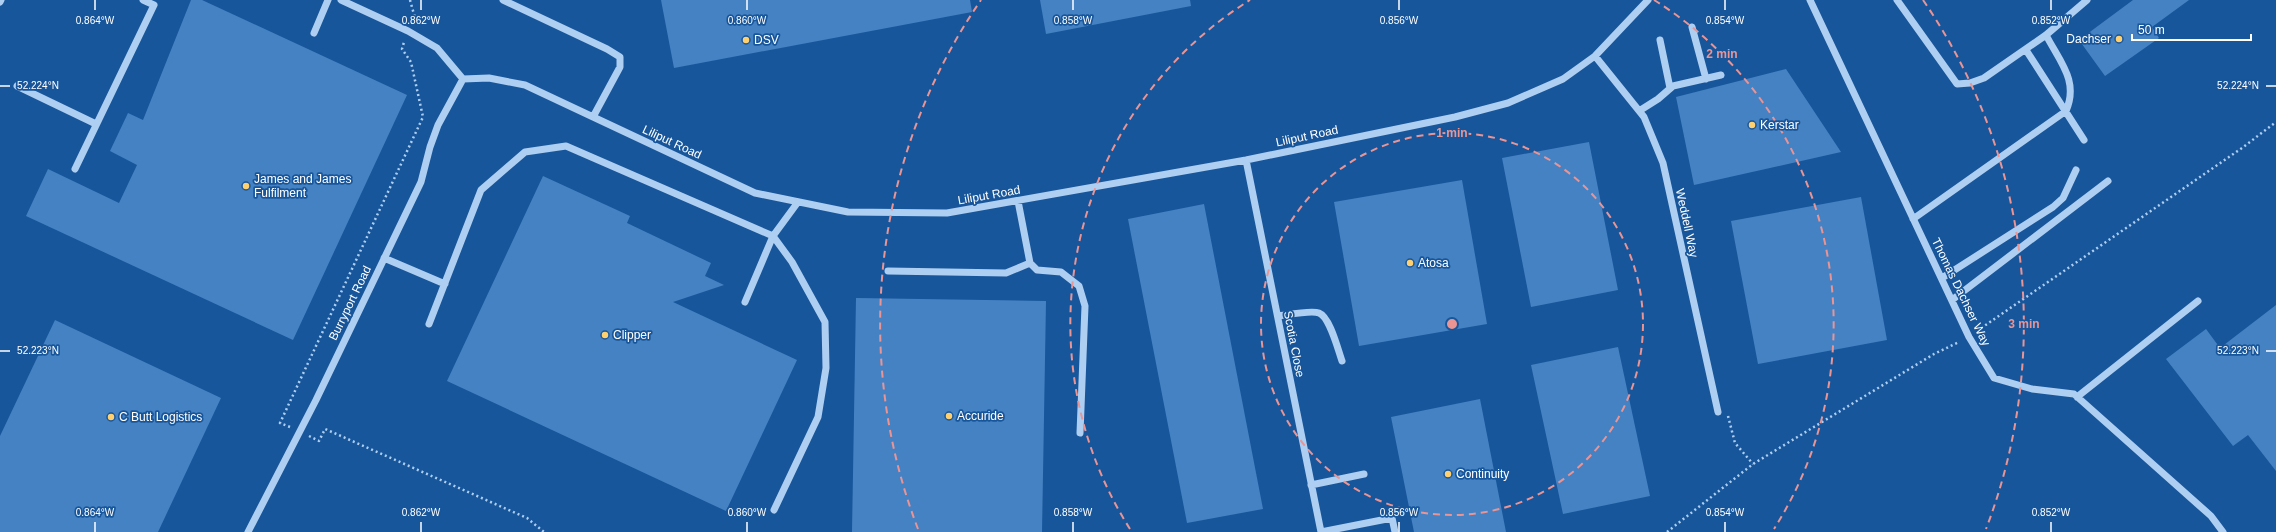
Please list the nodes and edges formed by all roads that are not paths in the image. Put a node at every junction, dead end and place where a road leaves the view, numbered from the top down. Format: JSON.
{"nodes":[{"id":1,"x":143,"y":0,"type":"edge"},
{"id":2,"x":328,"y":0,"type":"edge"},
{"id":3,"x":340,"y":0,"type":"edge"},
{"id":4,"x":503,"y":0,"type":"edge"},
{"id":5,"x":1648,"y":0,"type":"edge"},
{"id":6,"x":1810,"y":0,"type":"edge"},
{"id":7,"x":1897,"y":0,"type":"edge"},
{"id":8,"x":2087,"y":0,"type":"edge"},
{"id":9,"x":155,"y":3,"type":"edge"},
{"id":10,"x":1692,"y":27,"type":"dead end"},
{"id":11,"x":314,"y":33,"type":"dead end"},
{"id":12,"x":2046,"y":35,"type":"junction"},
{"id":13,"x":1660,"y":40,"type":"dead end"},
{"id":14,"x":2026,"y":50,"type":"junction"},
{"id":15,"x":1595,"y":56,"type":"junction"},
{"id":16,"x":1722,"y":75,"type":"dead end"},
{"id":17,"x":463,"y":79,"type":"junction"},
{"id":18,"x":1706,"y":79,"type":"junction"},
{"id":19,"x":17,"y":86,"type":"dead end"},
{"id":20,"x":1670,"y":88,"type":"junction"},
{"id":21,"x":2066,"y":110,"type":"junction"},
{"id":22,"x":1639,"y":111,"type":"junction"},
{"id":23,"x":593,"y":117,"type":"junction"},
{"id":24,"x":96,"y":124,"type":"junction"},
{"id":25,"x":2084,"y":140,"type":"dead end"},
{"id":26,"x":1246,"y":160,"type":"junction"},
{"id":27,"x":74,"y":169,"type":"dead end"},
{"id":28,"x":2076,"y":170,"type":"dead end"},
{"id":29,"x":2108,"y":181,"type":"dead end"},
{"id":30,"x":1018,"y":201,"type":"junction"},
{"id":31,"x":798,"y":202,"type":"junction"},
{"id":32,"x":1913,"y":219,"type":"junction"},
{"id":33,"x":773,"y":236,"type":"junction"},
{"id":34,"x":384,"y":258,"type":"junction"},
{"id":35,"x":1030,"y":263,"type":"junction"},
{"id":36,"x":888,"y":271,"type":"dead end"},
{"id":37,"x":1942,"y":278,"type":"junction"},
{"id":38,"x":444,"y":284,"type":"junction"},
{"id":39,"x":1952,"y":300,"type":"junction"},
{"id":40,"x":2198,"y":301,"type":"dead end"},
{"id":41,"x":745,"y":302,"type":"dead end"},
{"id":42,"x":1278,"y":316,"type":"junction"},
{"id":43,"x":428,"y":324,"type":"dead end"},
{"id":44,"x":1342,"y":361,"type":"dead end"},
{"id":45,"x":2077,"y":397,"type":"junction"},
{"id":46,"x":1718,"y":412,"type":"road end"},
{"id":47,"x":1080,"y":433,"type":"dead end"},
{"id":48,"x":1364,"y":474,"type":"dead end"},
{"id":49,"x":1311,"y":485,"type":"junction"},
{"id":50,"x":774,"y":510,"type":"dead end"},
{"id":51,"x":248,"y":532,"type":"edge"},
{"id":52,"x":1321,"y":532,"type":"edge"},
{"id":53,"x":1395,"y":532,"type":"edge"},
{"id":54,"x":2223,"y":532,"type":"edge"}],
"edges":[{"from":1,"to":9,"type":"street"},
{"from":2,"to":11,"type":"street"},
{"from":3,"to":17,"type":"street"},
{"from":4,"to":23,"type":"street"},
{"from":5,"to":15,"type":"street","name":"Liliput Road"},
{"from":6,"to":32,"type":"street","name":"Thomas Dachser Way"},
{"from":7,"to":14,"type":"street"},
{"from":8,"to":12,"type":"street"},
{"from":9,"to":24,"type":"street"},
{"from":10,"to":18,"type":"street"},
{"from":12,"to":14,"type":"street"},
{"from":12,"to":21,"type":"street"},
{"from":13,"to":20,"type":"street"},
{"from":14,"to":21,"type":"street"},
{"from":15,"to":22,"type":"street","name":"Weddell Way"},
{"from":15,"to":26,"type":"street","name":"Liliput Road"},
{"from":16,"to":18,"type":"street"},
{"from":17,"to":23,"type":"street","name":"Liliput Road"},
{"from":17,"to":34,"type":"street","name":"Burryport Road"},
{"from":18,"to":20,"type":"street"},
{"from":19,"to":24,"type":"street"},
{"from":20,"to":22,"type":"street"},
{"from":21,"to":25,"type":"street"},
{"from":21,"to":32,"type":"street"},
{"from":22,"to":46,"type":"street","name":"Weddell Way"},
{"from":23,"to":31,"type":"street","name":"Liliput Road"},
{"from":24,"to":27,"type":"street"},
{"from":26,"to":30,"type":"street","name":"Liliput Road"},
{"from":26,"to":42,"type":"street","name":"Scotia Close"},
{"from":28,"to":37,"type":"street"},
{"from":29,"to":39,"type":"street"},
{"from":30,"to":31,"type":"street","name":"Liliput Road"},
{"from":30,"to":35,"type":"street"},
{"from":31,"to":33,"type":"street"},
{"from":32,"to":37,"type":"street","name":"Thomas Dachser Way"},
{"from":33,"to":38,"type":"street"},
{"from":33,"to":41,"type":"street"},
{"from":33,"to":50,"type":"street"},
{"from":34,"to":38,"type":"street"},
{"from":34,"to":51,"type":"street","name":"Burryport Road"},
{"from":35,"to":36,"type":"street"},
{"from":35,"to":47,"type":"street"},
{"from":37,"to":39,"type":"street","name":"Thomas Dachser Way"},
{"from":38,"to":43,"type":"street"},
{"from":39,"to":45,"type":"street","name":"Thomas Dachser Way"},
{"from":40,"to":45,"type":"street"},
{"from":42,"to":44,"type":"street"},
{"from":42,"to":49,"type":"street","name":"Scotia Close"},
{"from":45,"to":54,"type":"street","name":"Thomas Dachser Way"},
{"from":48,"to":49,"type":"street"},
{"from":49,"to":52,"type":"street","name":"Scotia Close"},
{"from":52,"to":53,"type":"street"}]}
